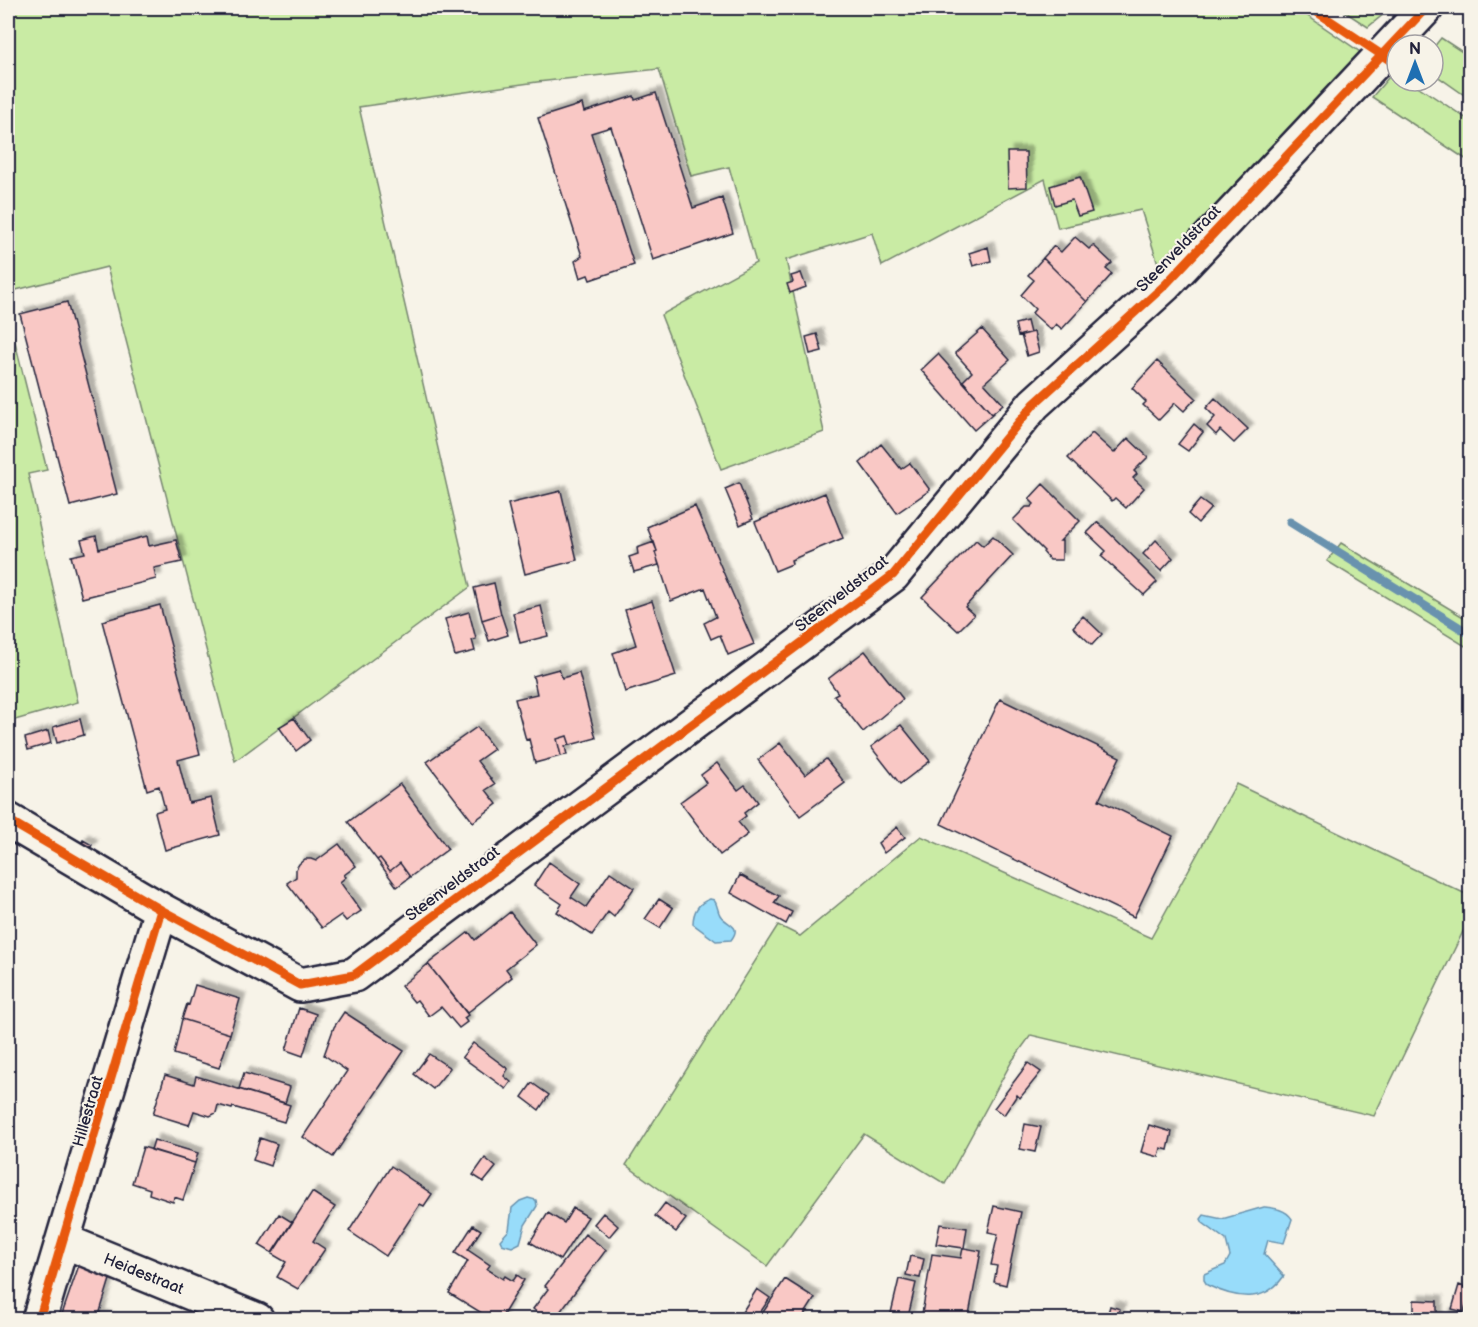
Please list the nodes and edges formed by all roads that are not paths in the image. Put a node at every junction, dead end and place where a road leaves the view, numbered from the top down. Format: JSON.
{"nodes":[{"id":1,"x":1426,"y":8,"type":"edge"},
{"id":2,"x":8,"y":820,"type":"edge"},
{"id":3,"x":161,"y":910,"type":"junction"},
{"id":4,"x":64,"y":1241,"type":"junction"},
{"id":5,"x":39,"y":1320,"type":"edge"},
{"id":6,"x":257,"y":1320,"type":"edge"}],
"edges":[{"from":1,"to":3,"type":"street","name":"Steenveldstraat"},
{"from":2,"to":3,"type":"street","name":"Steenveldstraat"},
{"from":3,"to":4,"type":"street","name":"Hillestraat"},
{"from":4,"to":5,"type":"street","name":"Hillestraat"},
{"from":4,"to":6,"type":"street","name":"Heidestraat"}]}
